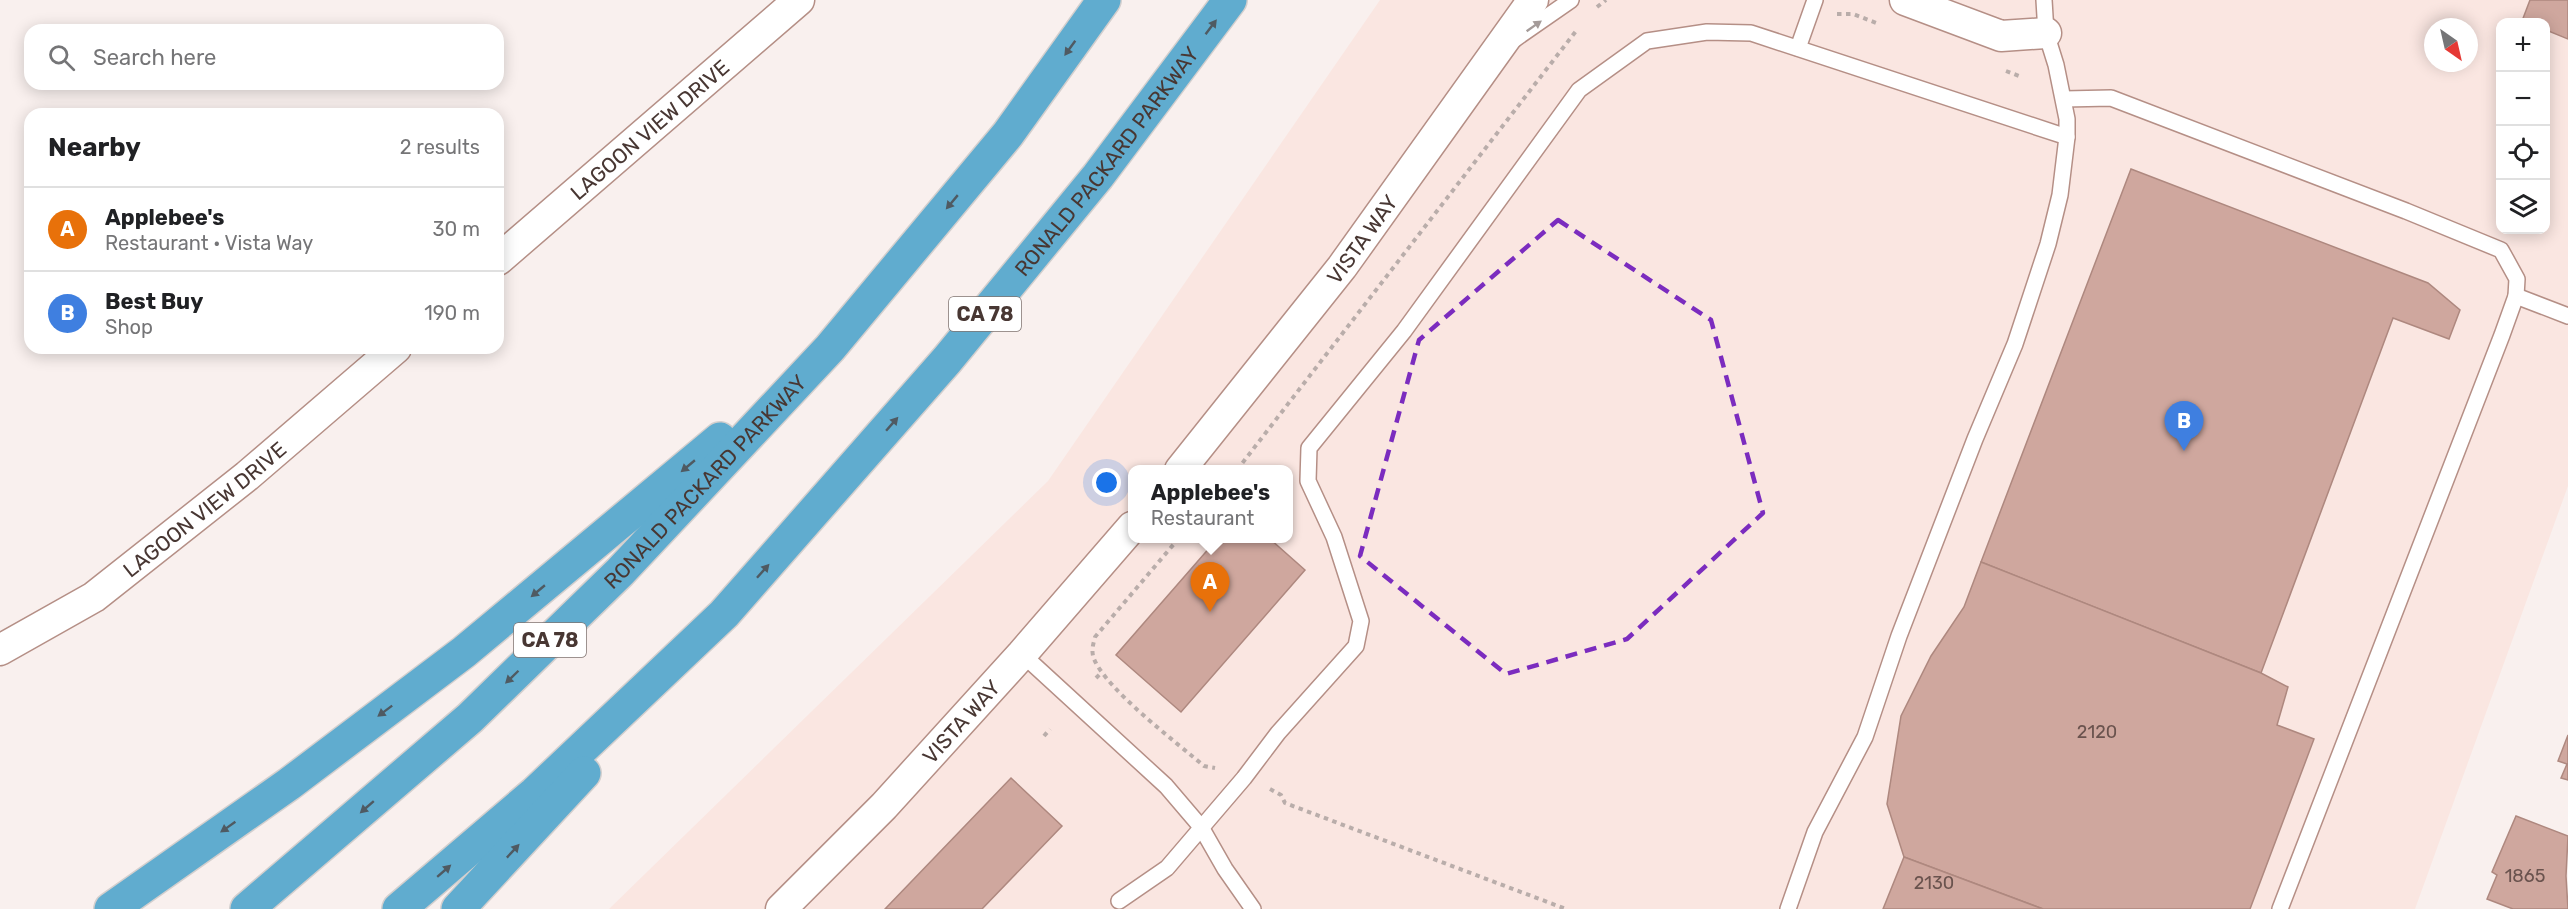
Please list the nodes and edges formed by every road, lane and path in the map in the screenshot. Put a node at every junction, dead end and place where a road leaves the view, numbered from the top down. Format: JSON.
{"nodes":[{"id":1,"x":799,"y":0,"type":"edge"},
{"id":2,"x":1104,"y":0,"type":"edge"},
{"id":3,"x":1230,"y":0,"type":"edge"},
{"id":4,"x":1533,"y":0,"type":"edge"},
{"id":5,"x":1571,"y":0,"type":"edge"},
{"id":6,"x":1606,"y":0,"type":"edge"},
{"id":7,"x":1815,"y":0,"type":"edge"},
{"id":8,"x":1905,"y":0,"type":"edge"},
{"id":9,"x":2044,"y":0,"type":"edge"},
{"id":10,"x":1590,"y":15,"type":"dead end"},
{"id":11,"x":1582,"y":24,"type":"dead end"},
{"id":12,"x":2046,"y":33,"type":"junction"},
{"id":13,"x":1798,"y":48,"type":"junction"},
{"id":14,"x":1498,"y":52,"type":"junction"},
{"id":15,"x":2064,"y":99,"type":"junction"},
{"id":16,"x":2067,"y":137,"type":"junction"},
{"id":17,"x":504,"y":255,"type":"edge"},
{"id":18,"x":2516,"y":296,"type":"junction"},
{"id":19,"x":2568,"y":316,"type":"edge"},
{"id":20,"x":830,"y":348,"type":"junction"},
{"id":21,"x":389,"y":354,"type":"edge"},
{"id":22,"x":1184,"y":465,"type":"edge"},
{"id":23,"x":1241,"y":465,"type":"edge"},
{"id":24,"x":1128,"y":532,"type":"edge"},
{"id":25,"x":1175,"y":543,"type":"edge"},
{"id":26,"x":724,"y":614,"type":"junction"},
{"id":27,"x":0,"y":650,"type":"edge"},
{"id":28,"x":1022,"y":654,"type":"junction"},
{"id":29,"x":1102,"y":672,"type":"junction"},
{"id":30,"x":1096,"y":678,"type":"dead end"},
{"id":31,"x":1050,"y":729,"type":"dead end"},
{"id":32,"x":1044,"y":736,"type":"dead end"},
{"id":33,"x":1215,"y":768,"type":"dead end"},
{"id":34,"x":1264,"y":785,"type":"dead end"},
{"id":35,"x":1201,"y":827,"type":"junction"},
{"id":36,"x":1119,"y":901,"type":"dead end"},
{"id":37,"x":111,"y":909,"type":"edge"},
{"id":38,"x":247,"y":909,"type":"edge"},
{"id":39,"x":399,"y":909,"type":"edge"},
{"id":40,"x":458,"y":909,"type":"edge"},
{"id":41,"x":781,"y":909,"type":"edge"},
{"id":42,"x":1252,"y":909,"type":"edge"},
{"id":43,"x":1566,"y":909,"type":"edge"},
{"id":44,"x":1788,"y":909,"type":"edge"},
{"id":45,"x":2280,"y":909,"type":"edge"}],
"edges":[{"from":1,"to":17,"type":"street","name":"LAGOON VIEW DRIVE"},
{"from":2,"to":20,"type":"highway","name":"RONALD PACKARD PARKWAY","number":"CA 78","one_way":true},
{"from":26,"to":3,"type":"highway","name":"RONALD PACKARD PARKWAY","number":"CA 78","one_way":true},
{"from":4,"to":14,"type":"street","name":"VISTA WAY"},
{"from":14,"to":5,"type":"lane","one_way":true},
{"from":6,"to":10,"type":"path"},
{"from":7,"to":13,"type":"lane"},
{"from":8,"to":12,"type":"street"},
{"from":9,"to":12,"type":"lane"},
{"from":11,"to":23,"type":"path"},
{"from":12,"to":15,"type":"lane"},
{"from":13,"to":16,"type":"lane"},
{"from":13,"to":35,"type":"lane"},
{"from":14,"to":22,"type":"street","name":"VISTA WAY"},
{"from":15,"to":16,"type":"lane"},
{"from":15,"to":18,"type":"lane"},
{"from":16,"to":44,"type":"lane"},
{"from":18,"to":19,"type":"lane"},
{"from":18,"to":45,"type":"lane"},
{"from":20,"to":37,"type":"highway","one_way":true},
{"from":20,"to":38,"type":"highway","name":"RONALD PACKARD PARKWAY","number":"CA 78","one_way":true},
{"from":21,"to":27,"type":"street","name":"LAGOON VIEW DRIVE"},
{"from":24,"to":28,"type":"street","name":"VISTA WAY"},
{"from":25,"to":29,"type":"path"},
{"from":39,"to":26,"type":"highway","name":"RONALD PACKARD PARKWAY","number":"CA 78","one_way":true},
{"from":40,"to":26,"type":"highway","one_way":true},
{"from":28,"to":35,"type":"lane"},
{"from":28,"to":41,"type":"street","name":"VISTA WAY"},
{"from":29,"to":30,"type":"path"},
{"from":29,"to":33,"type":"path"},
{"from":31,"to":32,"type":"path"},
{"from":34,"to":43,"type":"path"},
{"from":35,"to":36,"type":"lane"},
{"from":35,"to":42,"type":"lane"}]}
